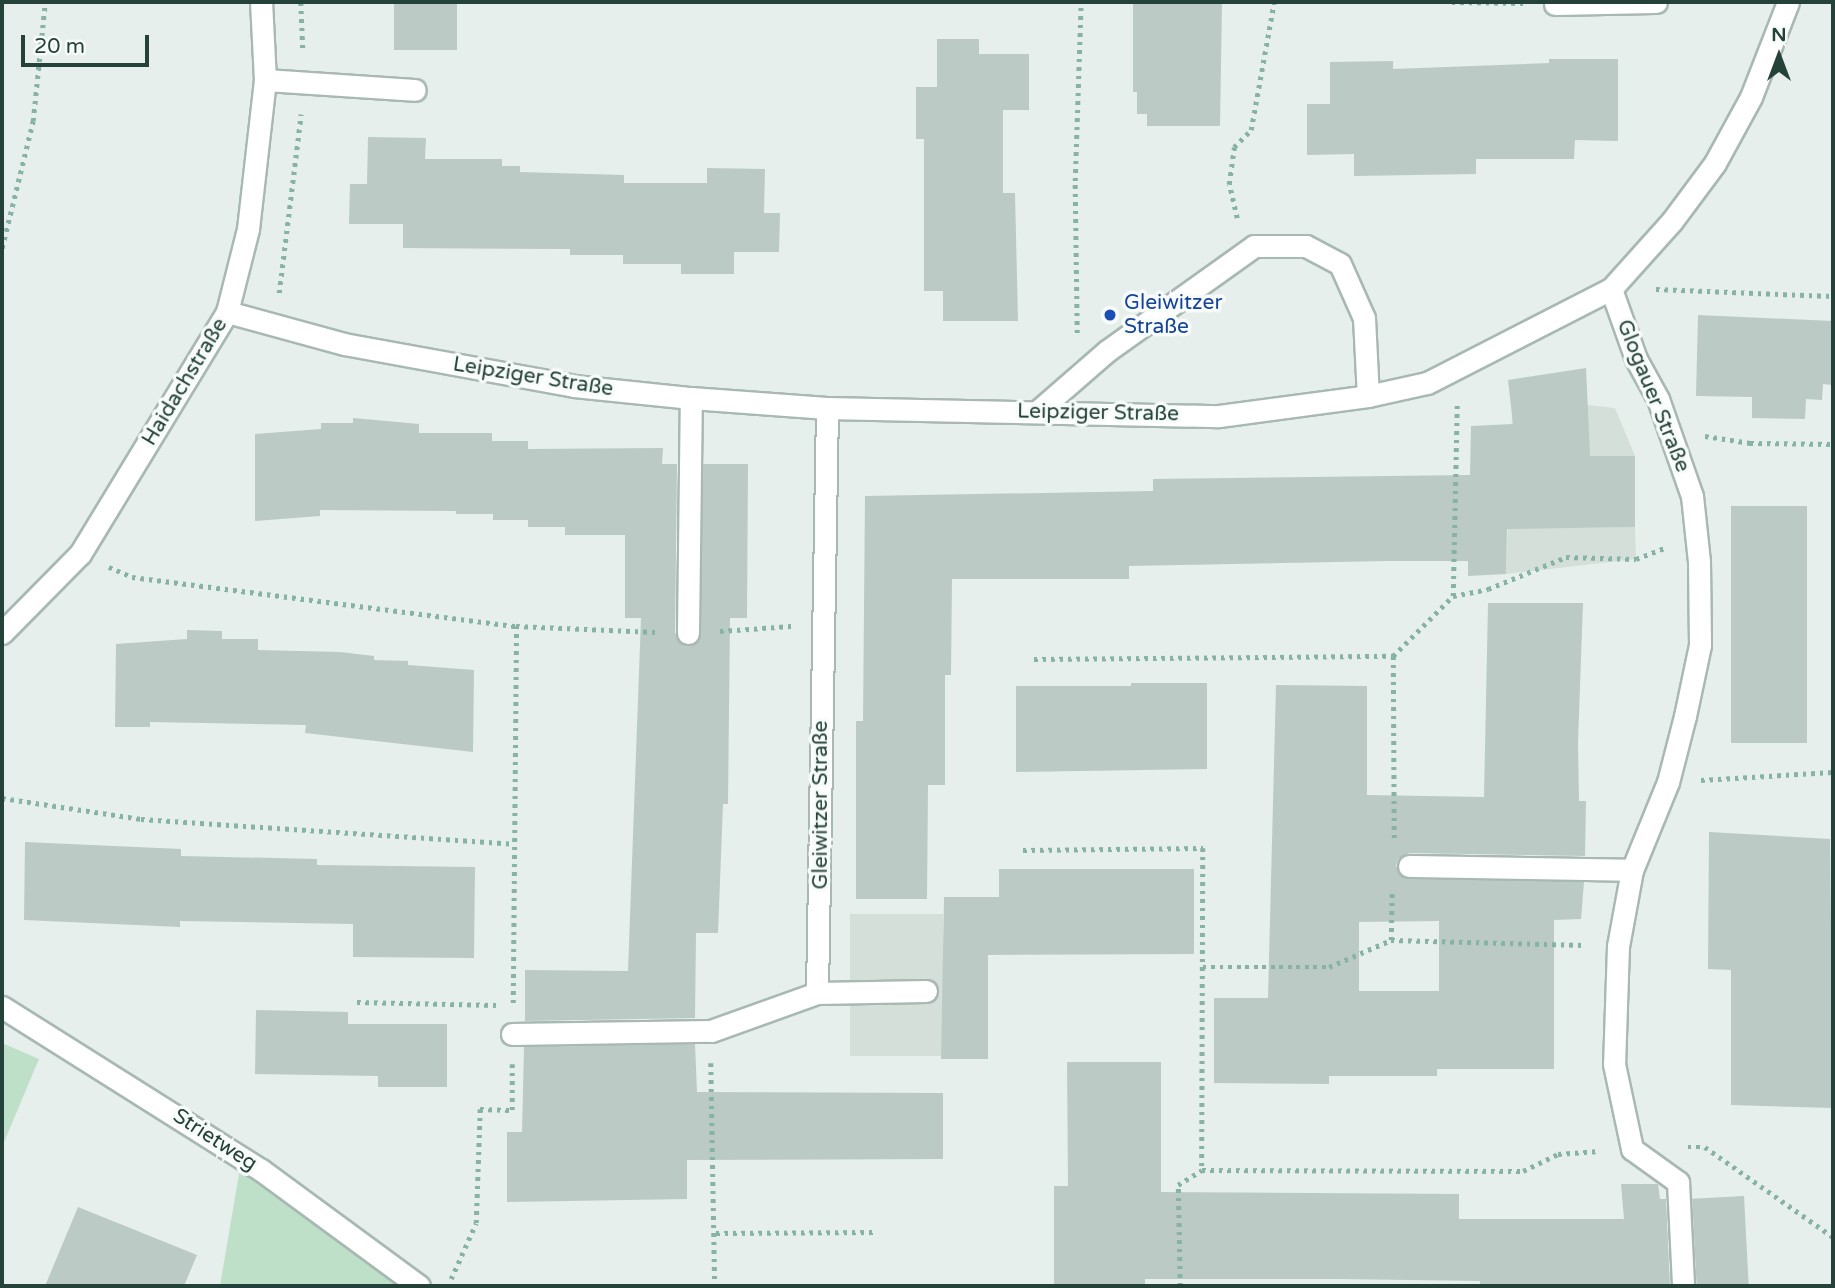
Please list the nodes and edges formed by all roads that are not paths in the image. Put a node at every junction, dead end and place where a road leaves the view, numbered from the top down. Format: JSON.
{"nodes":[{"id":1,"x":261,"y":2,"type":"edge"},
{"id":2,"x":1656,"y":2,"type":"edge"},
{"id":3,"x":1788,"y":2,"type":"edge"},
{"id":4,"x":1555,"y":4,"type":"road end"},
{"id":5,"x":265,"y":80,"type":"junction"},
{"id":6,"x":415,"y":90,"type":"dead end"},
{"id":7,"x":1611,"y":289,"type":"junction"},
{"id":8,"x":227,"y":312,"type":"junction"},
{"id":9,"x":1368,"y":397,"type":"junction"},
{"id":10,"x":691,"y":398,"type":"junction"},
{"id":11,"x":827,"y":408,"type":"junction"},
{"id":12,"x":1038,"y":411,"type":"junction"},
{"id":13,"x":2,"y":632,"type":"edge"},
{"id":14,"x":688,"y":633,"type":"road end"},
{"id":15,"x":1398,"y":866,"type":"road end"},
{"id":16,"x":1632,"y":870,"type":"junction"},
{"id":17,"x":926,"y":991,"type":"dead end"},
{"id":18,"x":817,"y":993,"type":"junction"},
{"id":19,"x":2,"y":1007,"type":"edge"},
{"id":20,"x":512,"y":1034,"type":"road end"},
{"id":21,"x":419,"y":1286,"type":"edge"},
{"id":22,"x":1683,"y":1286,"type":"edge"}],
"edges":[{"from":1,"to":5,"type":"street","name":"Haidachstraße"},
{"from":2,"to":4,"type":"street"},
{"from":3,"to":7,"type":"street","name":"Leipziger Straße"},
{"from":5,"to":6,"type":"street"},
{"from":5,"to":8,"type":"street","name":"Haidachstraße"},
{"from":7,"to":9,"type":"street","name":"Leipziger Straße"},
{"from":7,"to":16,"type":"street","name":"Glogauer Straße"},
{"from":8,"to":10,"type":"street","name":"Leipziger Straße"},
{"from":8,"to":13,"type":"street","name":"Haidachstraße"},
{"from":9,"to":12,"type":"street","name":"Leipziger Straße"},
{"from":9,"to":12,"type":"street"},
{"from":10,"to":11,"type":"street","name":"Leipziger Straße"},
{"from":10,"to":14,"type":"street"},
{"from":11,"to":12,"type":"street","name":"Leipziger Straße"},
{"from":11,"to":18,"type":"street","name":"Gleiwitzer Straße"},
{"from":15,"to":16,"type":"street"},
{"from":16,"to":22,"type":"street","name":"Glogauer Straße"},
{"from":17,"to":18,"type":"street"},
{"from":18,"to":20,"type":"street"},
{"from":19,"to":21,"type":"street","name":"Strietweg"}]}
